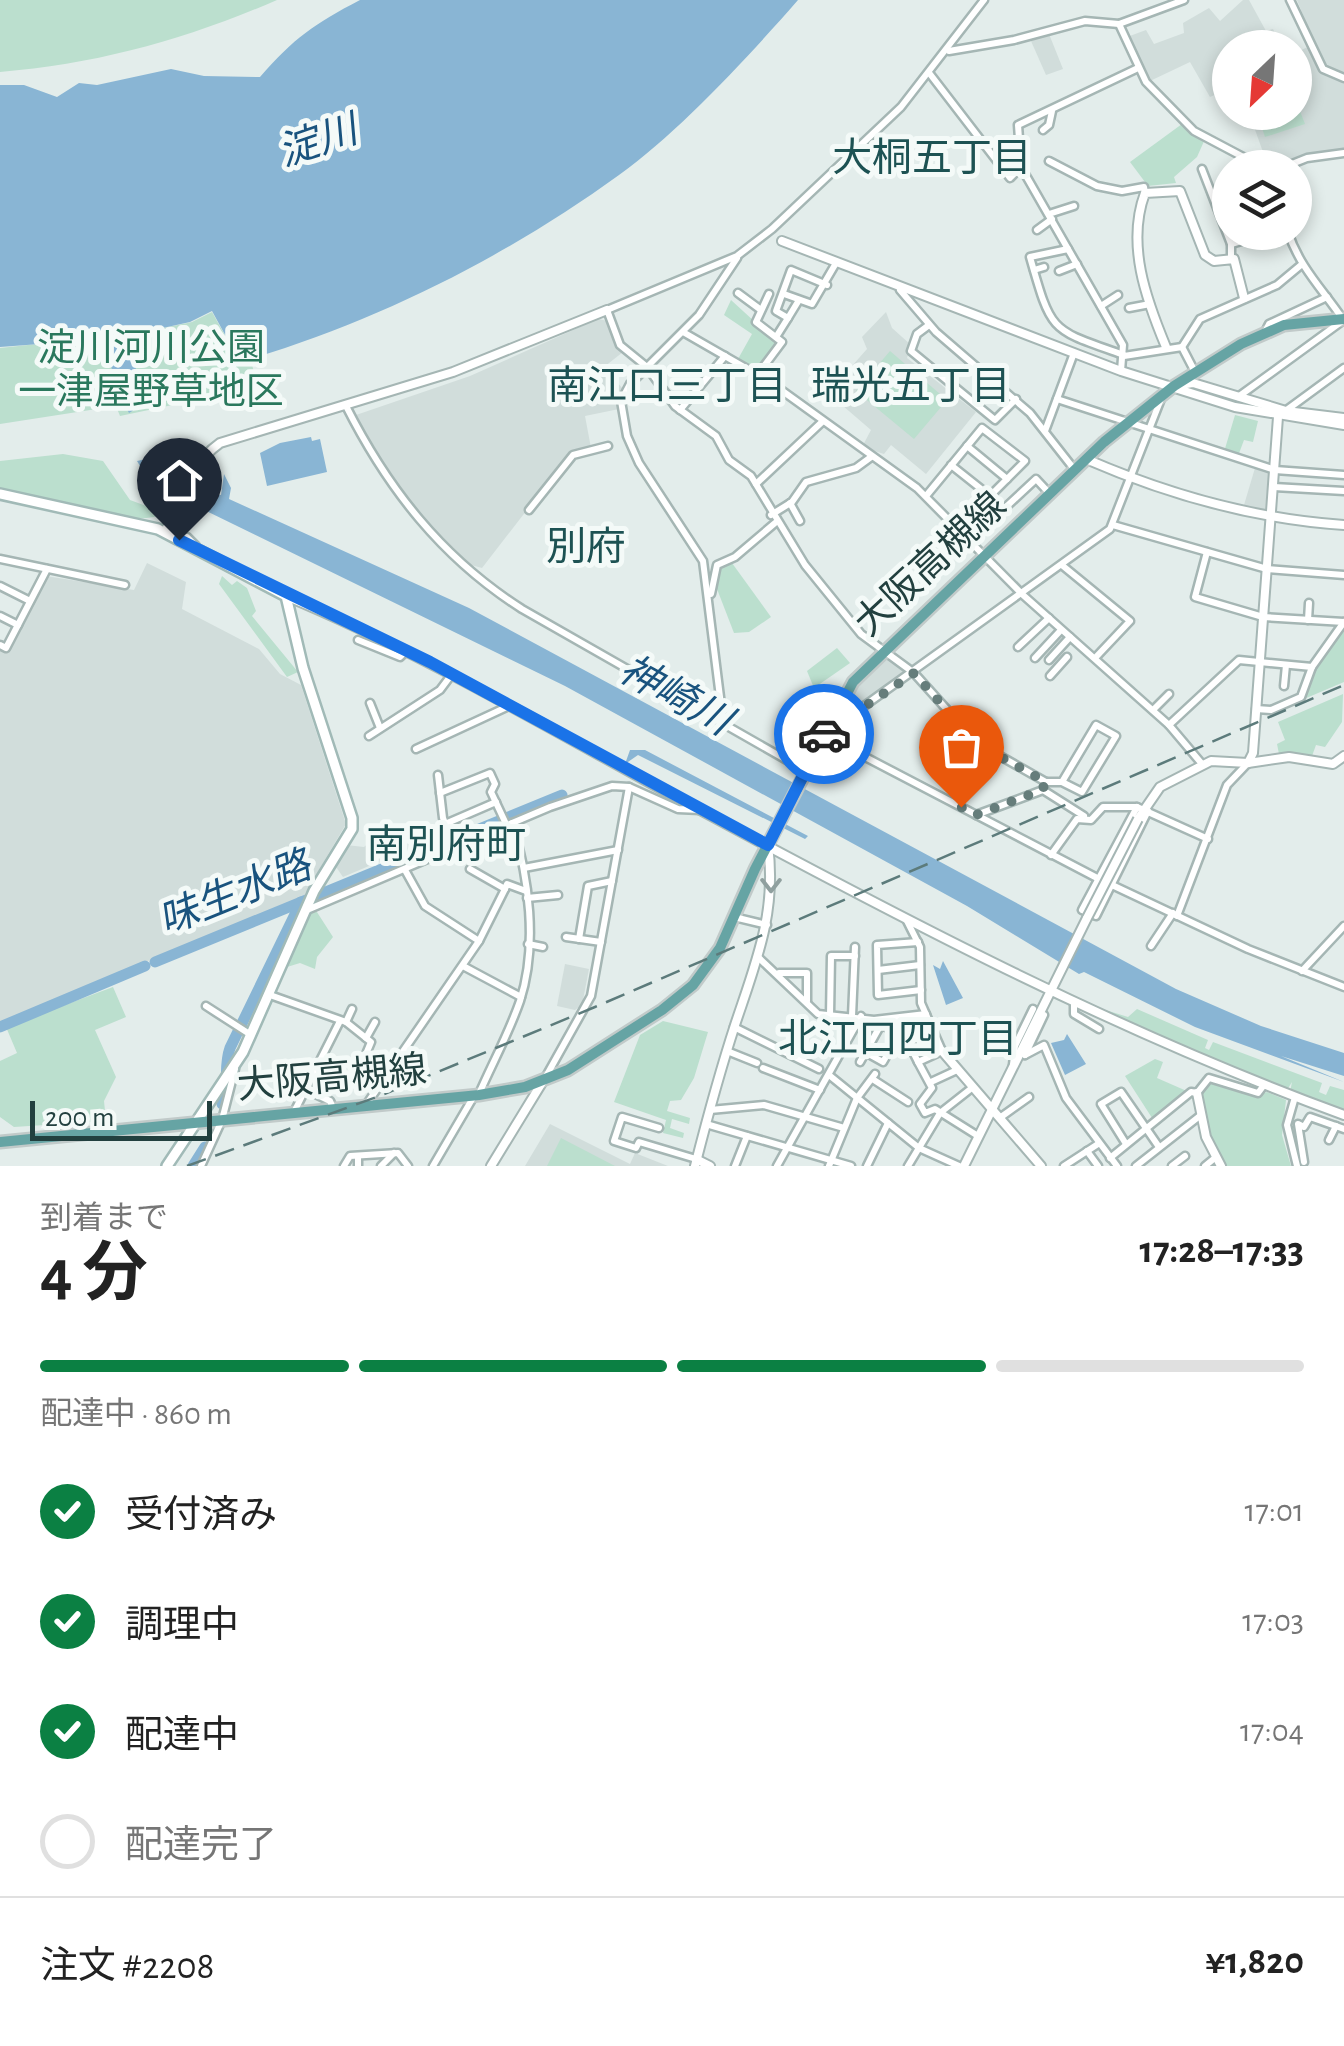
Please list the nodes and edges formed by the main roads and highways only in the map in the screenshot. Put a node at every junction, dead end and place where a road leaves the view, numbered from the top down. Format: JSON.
{"nodes":[{"id":1,"x":1343,"y":320,"type":"edge"},
{"id":2,"x":0,"y":494,"type":"edge"},
{"id":3,"x":198,"y":1121,"type":"junction"},
{"id":4,"x":0,"y":1142,"type":"edge"},
{"id":5,"x":166,"y":1166,"type":"edge"}],
"edges":[{"from":1,"to":3,"type":"main road","name":"大阪高槻線"},
{"from":2,"to":3,"type":"main road"},
{"from":3,"to":4,"type":"main road","name":"大阪高槻線"},
{"from":3,"to":5,"type":"main road"}]}
